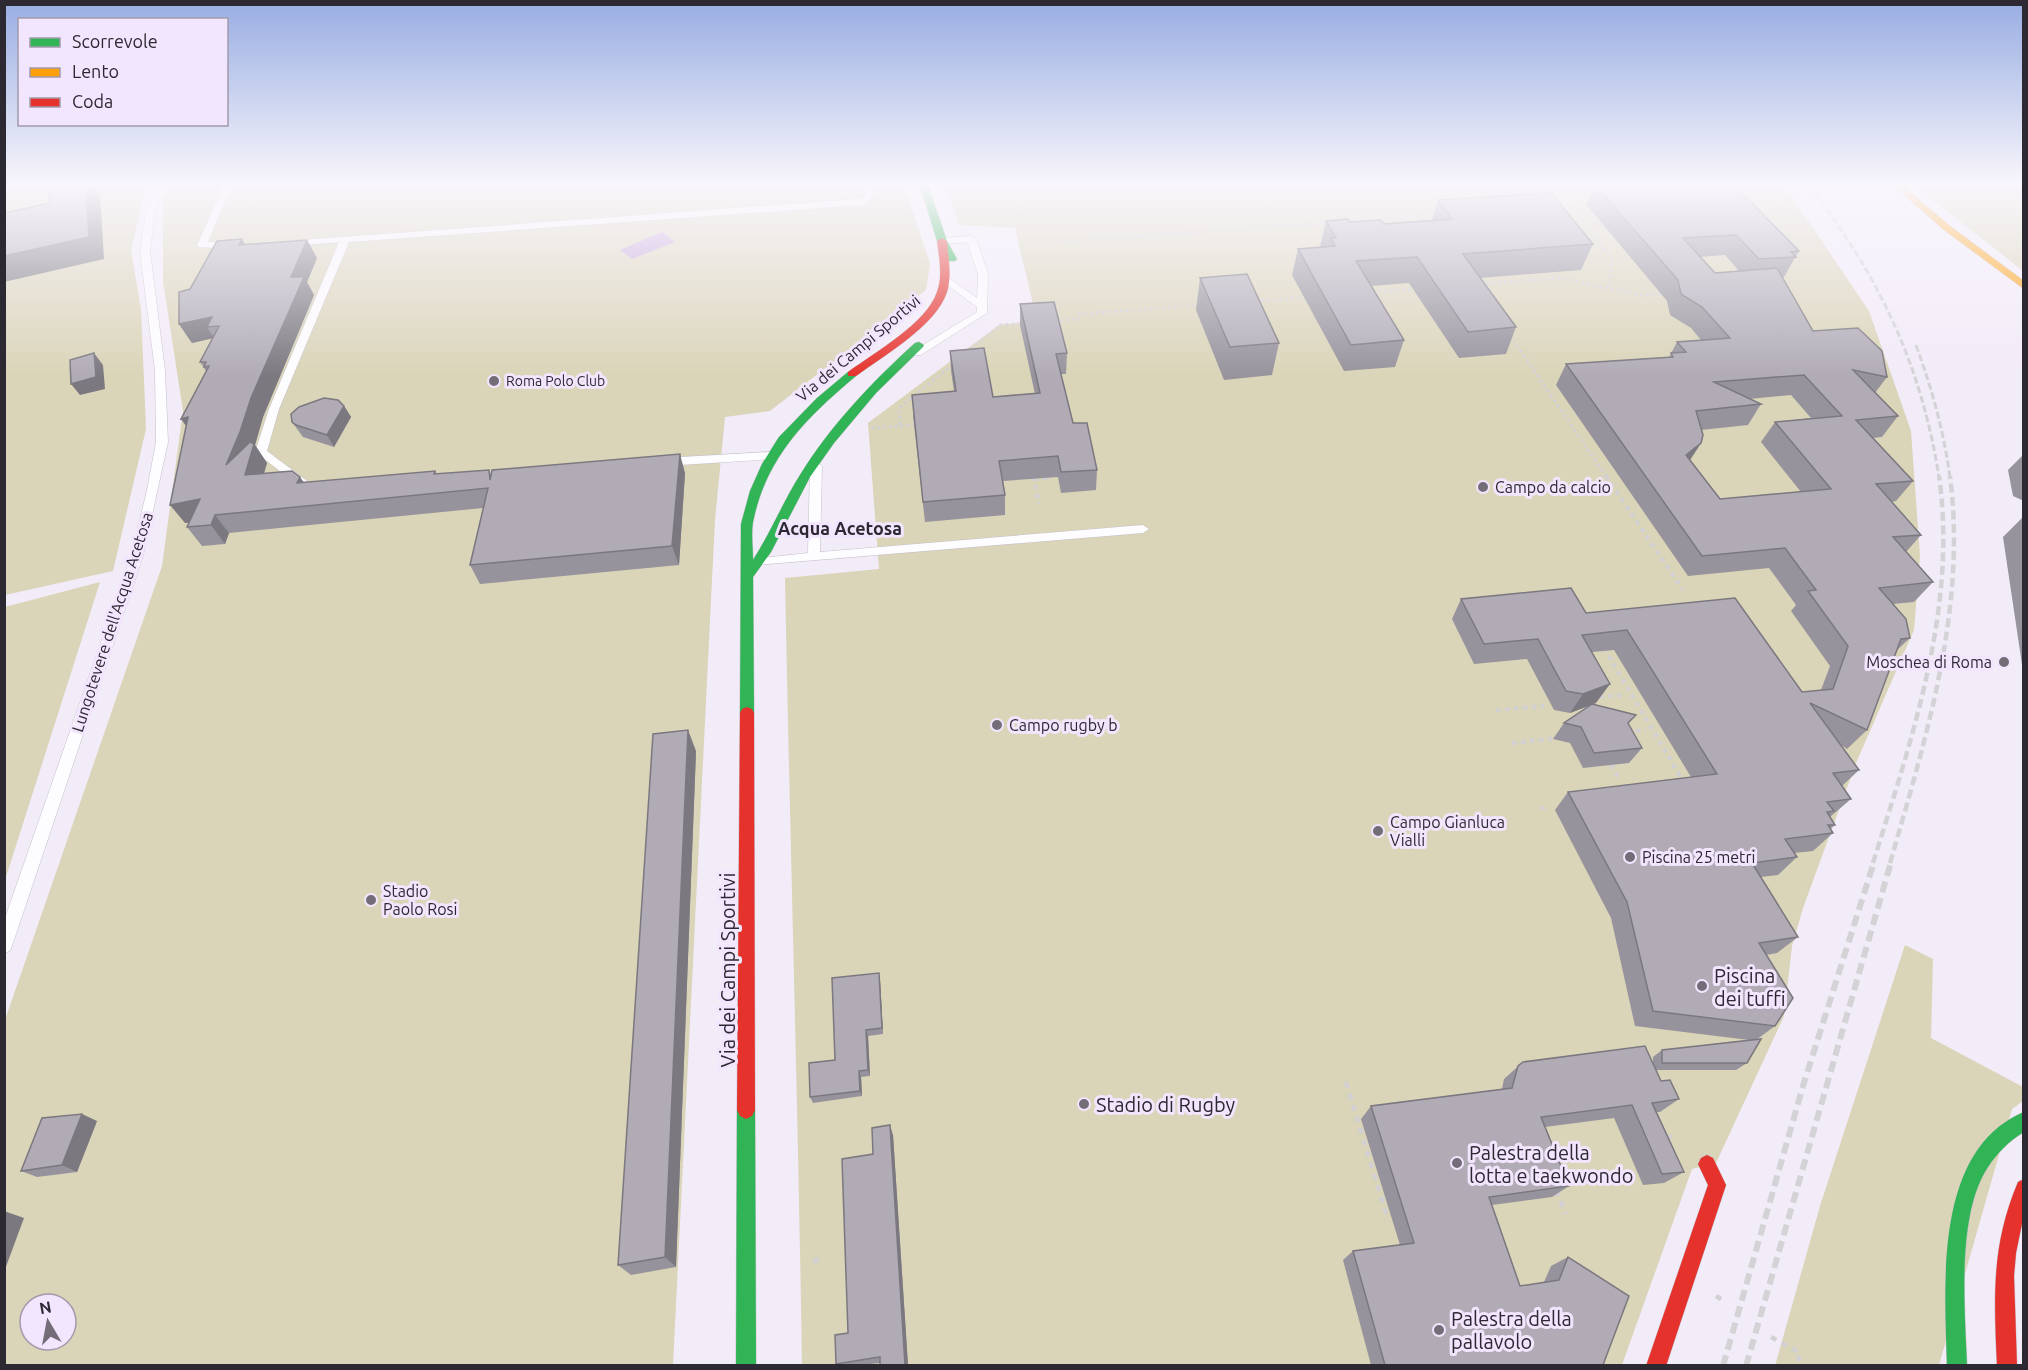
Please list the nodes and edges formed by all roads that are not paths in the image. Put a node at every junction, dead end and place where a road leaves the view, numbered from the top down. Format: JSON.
{"nodes":[{"id":1,"x":145,"y":249,"type":"edge"},
{"id":2,"x":341,"y":249,"type":"edge"},
{"id":3,"x":942,"y":249,"type":"edge"},
{"id":4,"x":946,"y":249,"type":"edge"},
{"id":5,"x":974,"y":249,"type":"edge"},
{"id":6,"x":1975,"y":249,"type":"edge"},
{"id":7,"x":943,"y":278,"type":"junction"},
{"id":8,"x":2024,"y":286,"type":"edge"},
{"id":9,"x":983,"y":291,"type":"junction"},
{"id":10,"x":963,"y":292,"type":"junction"},
{"id":11,"x":955,"y":304,"type":"dead end"},
{"id":12,"x":982,"y":306,"type":"junction"},
{"id":13,"x":944,"y":321,"type":"dead end"},
{"id":14,"x":898,"y":365,"type":"junction"},
{"id":15,"x":784,"y":438,"type":"junction"},
{"id":16,"x":770,"y":456,"type":"junction"},
{"id":17,"x":816,"y":461,"type":"junction"},
{"id":18,"x":647,"y":463,"type":"edge"},
{"id":19,"x":307,"y":485,"type":"edge"},
{"id":20,"x":1143,"y":529,"type":"dead end"},
{"id":21,"x":814,"y":557,"type":"junction"},
{"id":22,"x":760,"y":562,"type":"junction"},
{"id":23,"x":748,"y":575,"type":"junction"},
{"id":24,"x":4,"y":946,"type":"edge"},
{"id":25,"x":2024,"y":1121,"type":"edge"},
{"id":26,"x":1707,"y":1164,"type":"dead end"},
{"id":27,"x":2024,"y":1188,"type":"edge"},
{"id":28,"x":746,"y":1365,"type":"edge"},
{"id":29,"x":1656,"y":1365,"type":"edge"},
{"id":30,"x":1957,"y":1365,"type":"edge"},
{"id":31,"x":2007,"y":1365,"type":"edge"}],
"edges":[{"from":1,"to":24,"type":"lane","name":"Lungotevere dell'Acqua Acetosa"},
{"from":2,"to":19,"type":"lane"},
{"from":3,"to":7,"type":"main road","name":"Via dei Campi Sportivi"},
{"from":4,"to":10,"type":"main road","name":"Via dei Campi Sportivi"},
{"from":5,"to":9,"type":"lane"},
{"from":6,"to":8,"type":"main road"},
{"from":7,"to":10,"type":"lane"},
{"from":7,"to":15,"type":"main road","name":"Via dei Campi Sportivi"},
{"from":9,"to":10,"type":"lane"},
{"from":9,"to":12,"type":"lane"},
{"from":10,"to":11,"type":"main road","name":"Via dei Campi Sportivi"},
{"from":10,"to":12,"type":"lane"},
{"from":12,"to":14,"type":"lane"},
{"from":13,"to":14,"type":"main road"},
{"from":14,"to":17,"type":"main road"},
{"from":15,"to":16,"type":"main road","name":"Via dei Campi Sportivi"},
{"from":15,"to":17,"type":"main road"},
{"from":16,"to":18,"type":"lane"},
{"from":16,"to":23,"type":"main road","name":"Via dei Campi Sportivi"},
{"from":17,"to":21,"type":"lane"},
{"from":17,"to":22,"type":"main road"},
{"from":20,"to":21,"type":"lane"},
{"from":21,"to":22,"type":"lane"},
{"from":22,"to":23,"type":"main road"},
{"from":23,"to":28,"type":"main road","name":"Via dei Campi Sportivi"},
{"from":25,"to":30,"type":"main road"},
{"from":26,"to":29,"type":"main road"},
{"from":27,"to":31,"type":"main road"}]}
